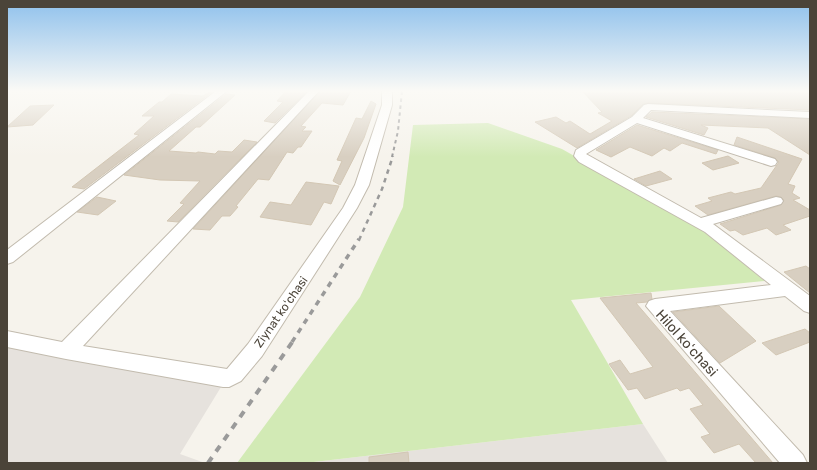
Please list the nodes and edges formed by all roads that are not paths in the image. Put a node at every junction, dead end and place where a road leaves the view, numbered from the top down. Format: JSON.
{"nodes":[{"id":1,"x":194,"y":113,"type":"edge"},
{"id":2,"x":293,"y":113,"type":"edge"},
{"id":3,"x":385,"y":113,"type":"edge"},
{"id":4,"x":642,"y":113,"type":"edge"},
{"id":5,"x":768,"y":113,"type":"edge"},
{"id":6,"x":810,"y":115,"type":"edge"},
{"id":7,"x":636,"y":119,"type":"junction"},
{"id":8,"x":770,"y":162,"type":"dead end"},
{"id":9,"x":776,"y":201,"type":"dead end"},
{"id":10,"x":700,"y":223,"type":"junction"},
{"id":11,"x":7,"y":258,"type":"edge"},
{"id":12,"x":789,"y":289,"type":"junction"},
{"id":13,"x":810,"y":306,"type":"edge"},
{"id":14,"x":7,"y":339,"type":"edge"},
{"id":15,"x":66,"y":351,"type":"junction"},
{"id":16,"x":795,"y":463,"type":"edge"}],
"edges":[{"from":1,"to":11,"type":"street"},
{"from":2,"to":15,"type":"street"},
{"from":3,"to":15,"type":"street","name":"Ziynat koʻchasi"},
{"from":4,"to":7,"type":"street"},
{"from":5,"to":6,"type":"street"},
{"from":7,"to":8,"type":"street"},
{"from":7,"to":10,"type":"street"},
{"from":9,"to":10,"type":"street"},
{"from":10,"to":12,"type":"street"},
{"from":12,"to":13,"type":"street"},
{"from":12,"to":16,"type":"street","name":"Hilol koʻchasi"},
{"from":14,"to":15,"type":"street","name":"Ziynat koʻchasi"}]}
